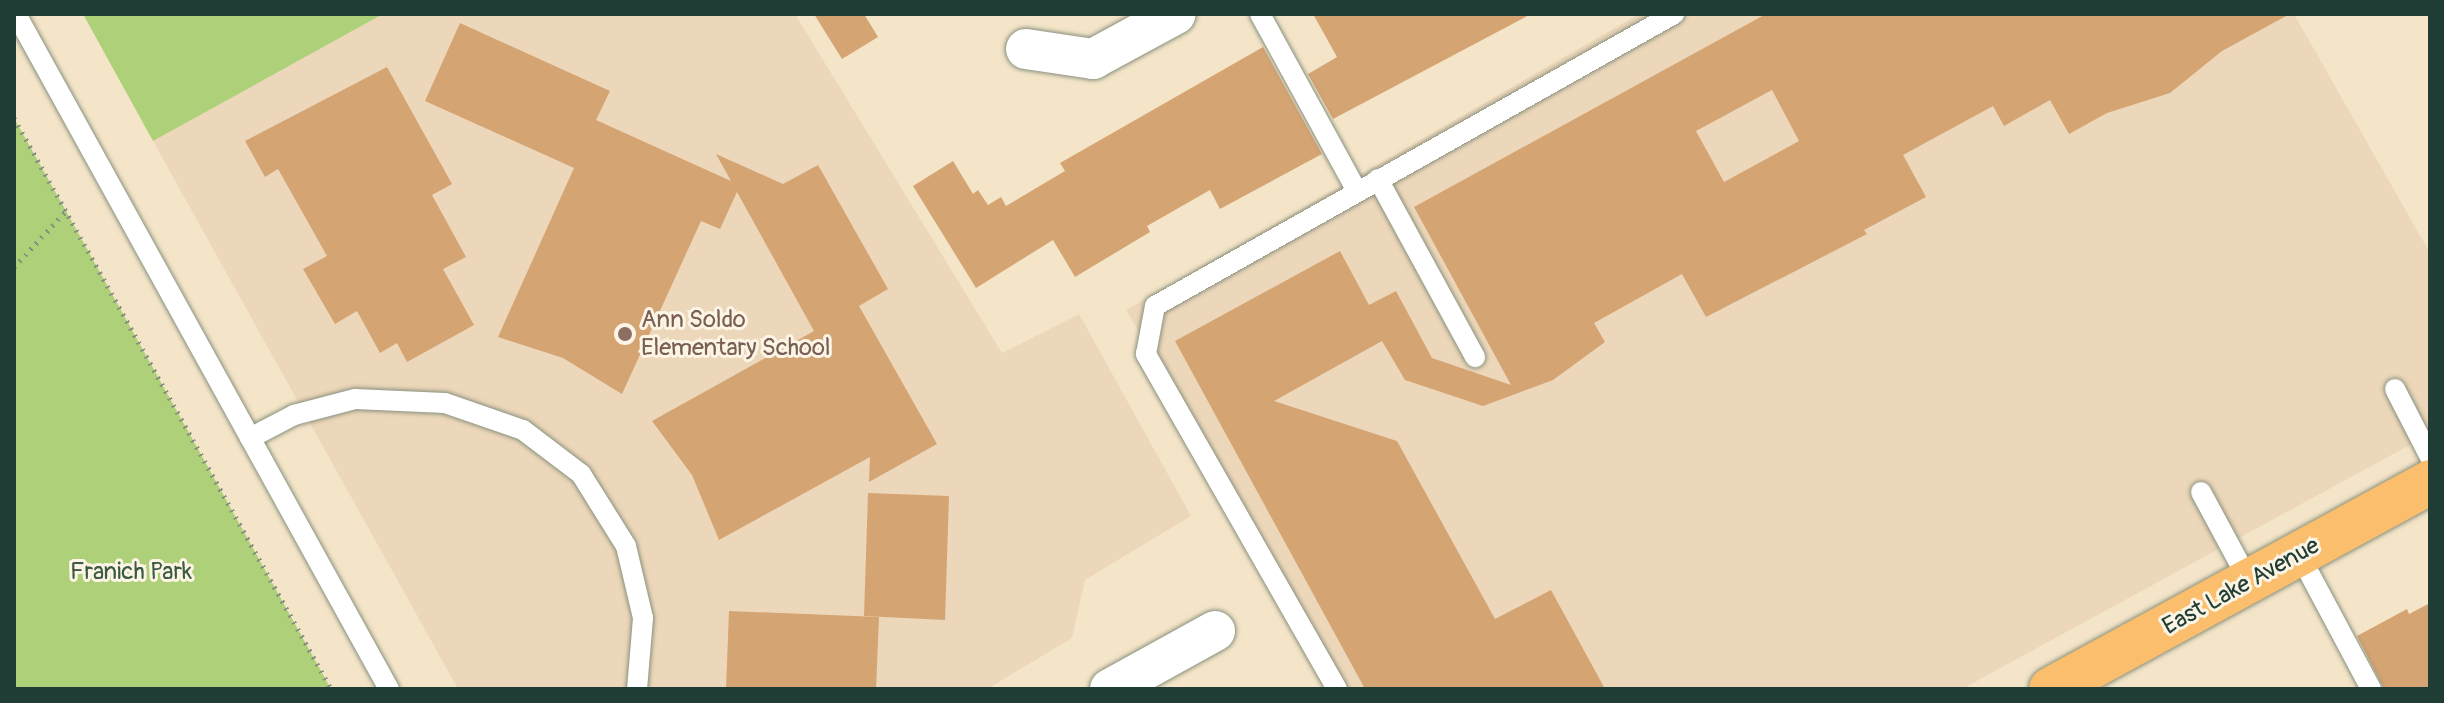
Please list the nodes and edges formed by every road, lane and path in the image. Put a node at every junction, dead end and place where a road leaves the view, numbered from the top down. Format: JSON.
{"nodes":[{"id":1,"x":16,"y":14,"type":"edge"},
{"id":2,"x":1176,"y":14,"type":"edge"},
{"id":3,"x":1260,"y":14,"type":"edge"},
{"id":4,"x":1674,"y":14,"type":"edge"},
{"id":5,"x":1026,"y":49,"type":"dead end"},
{"id":6,"x":14,"y":118,"type":"edge"},
{"id":7,"x":1378,"y":179,"type":"junction"},
{"id":8,"x":1357,"y":191,"type":"junction"},
{"id":9,"x":66,"y":211,"type":"junction"},
{"id":10,"x":14,"y":267,"type":"edge"},
{"id":11,"x":1475,"y":357,"type":"dead end"},
{"id":12,"x":2395,"y":389,"type":"dead end"},
{"id":13,"x":250,"y":438,"type":"junction"},
{"id":14,"x":2430,"y":457,"type":"edge"},
{"id":15,"x":2430,"y":482,"type":"edge"},
{"id":16,"x":2201,"y":492,"type":"dead end"},
{"id":17,"x":2299,"y":554,"type":"junction"},
{"id":18,"x":2249,"y":581,"type":"junction"},
{"id":19,"x":1215,"y":631,"type":"dead end"},
{"id":20,"x":331,"y":689,"type":"edge"},
{"id":21,"x":389,"y":689,"type":"edge"},
{"id":22,"x":637,"y":689,"type":"edge"},
{"id":23,"x":1110,"y":689,"type":"edge"},
{"id":24,"x":1337,"y":689,"type":"edge"},
{"id":25,"x":2051,"y":689,"type":"edge"},
{"id":26,"x":2371,"y":689,"type":"edge"}],
"edges":[{"from":1,"to":13,"type":"lane"},
{"from":2,"to":5,"type":"street"},
{"from":3,"to":8,"type":"lane"},
{"from":4,"to":7,"type":"lane"},
{"from":6,"to":9,"type":"path"},
{"from":7,"to":8,"type":"lane"},
{"from":7,"to":11,"type":"lane"},
{"from":8,"to":24,"type":"lane"},
{"from":9,"to":10,"type":"path"},
{"from":9,"to":20,"type":"path"},
{"from":12,"to":14,"type":"lane"},
{"from":13,"to":21,"type":"lane"},
{"from":13,"to":22,"type":"lane"},
{"from":15,"to":17,"type":"main road","name":"East Lake Avenue"},
{"from":16,"to":18,"type":"lane"},
{"from":17,"to":18,"type":"main road","name":"East Lake Avenue"},
{"from":17,"to":26,"type":"lane"},
{"from":18,"to":25,"type":"main road","name":"East Lake Avenue"},
{"from":19,"to":23,"type":"street"}]}
